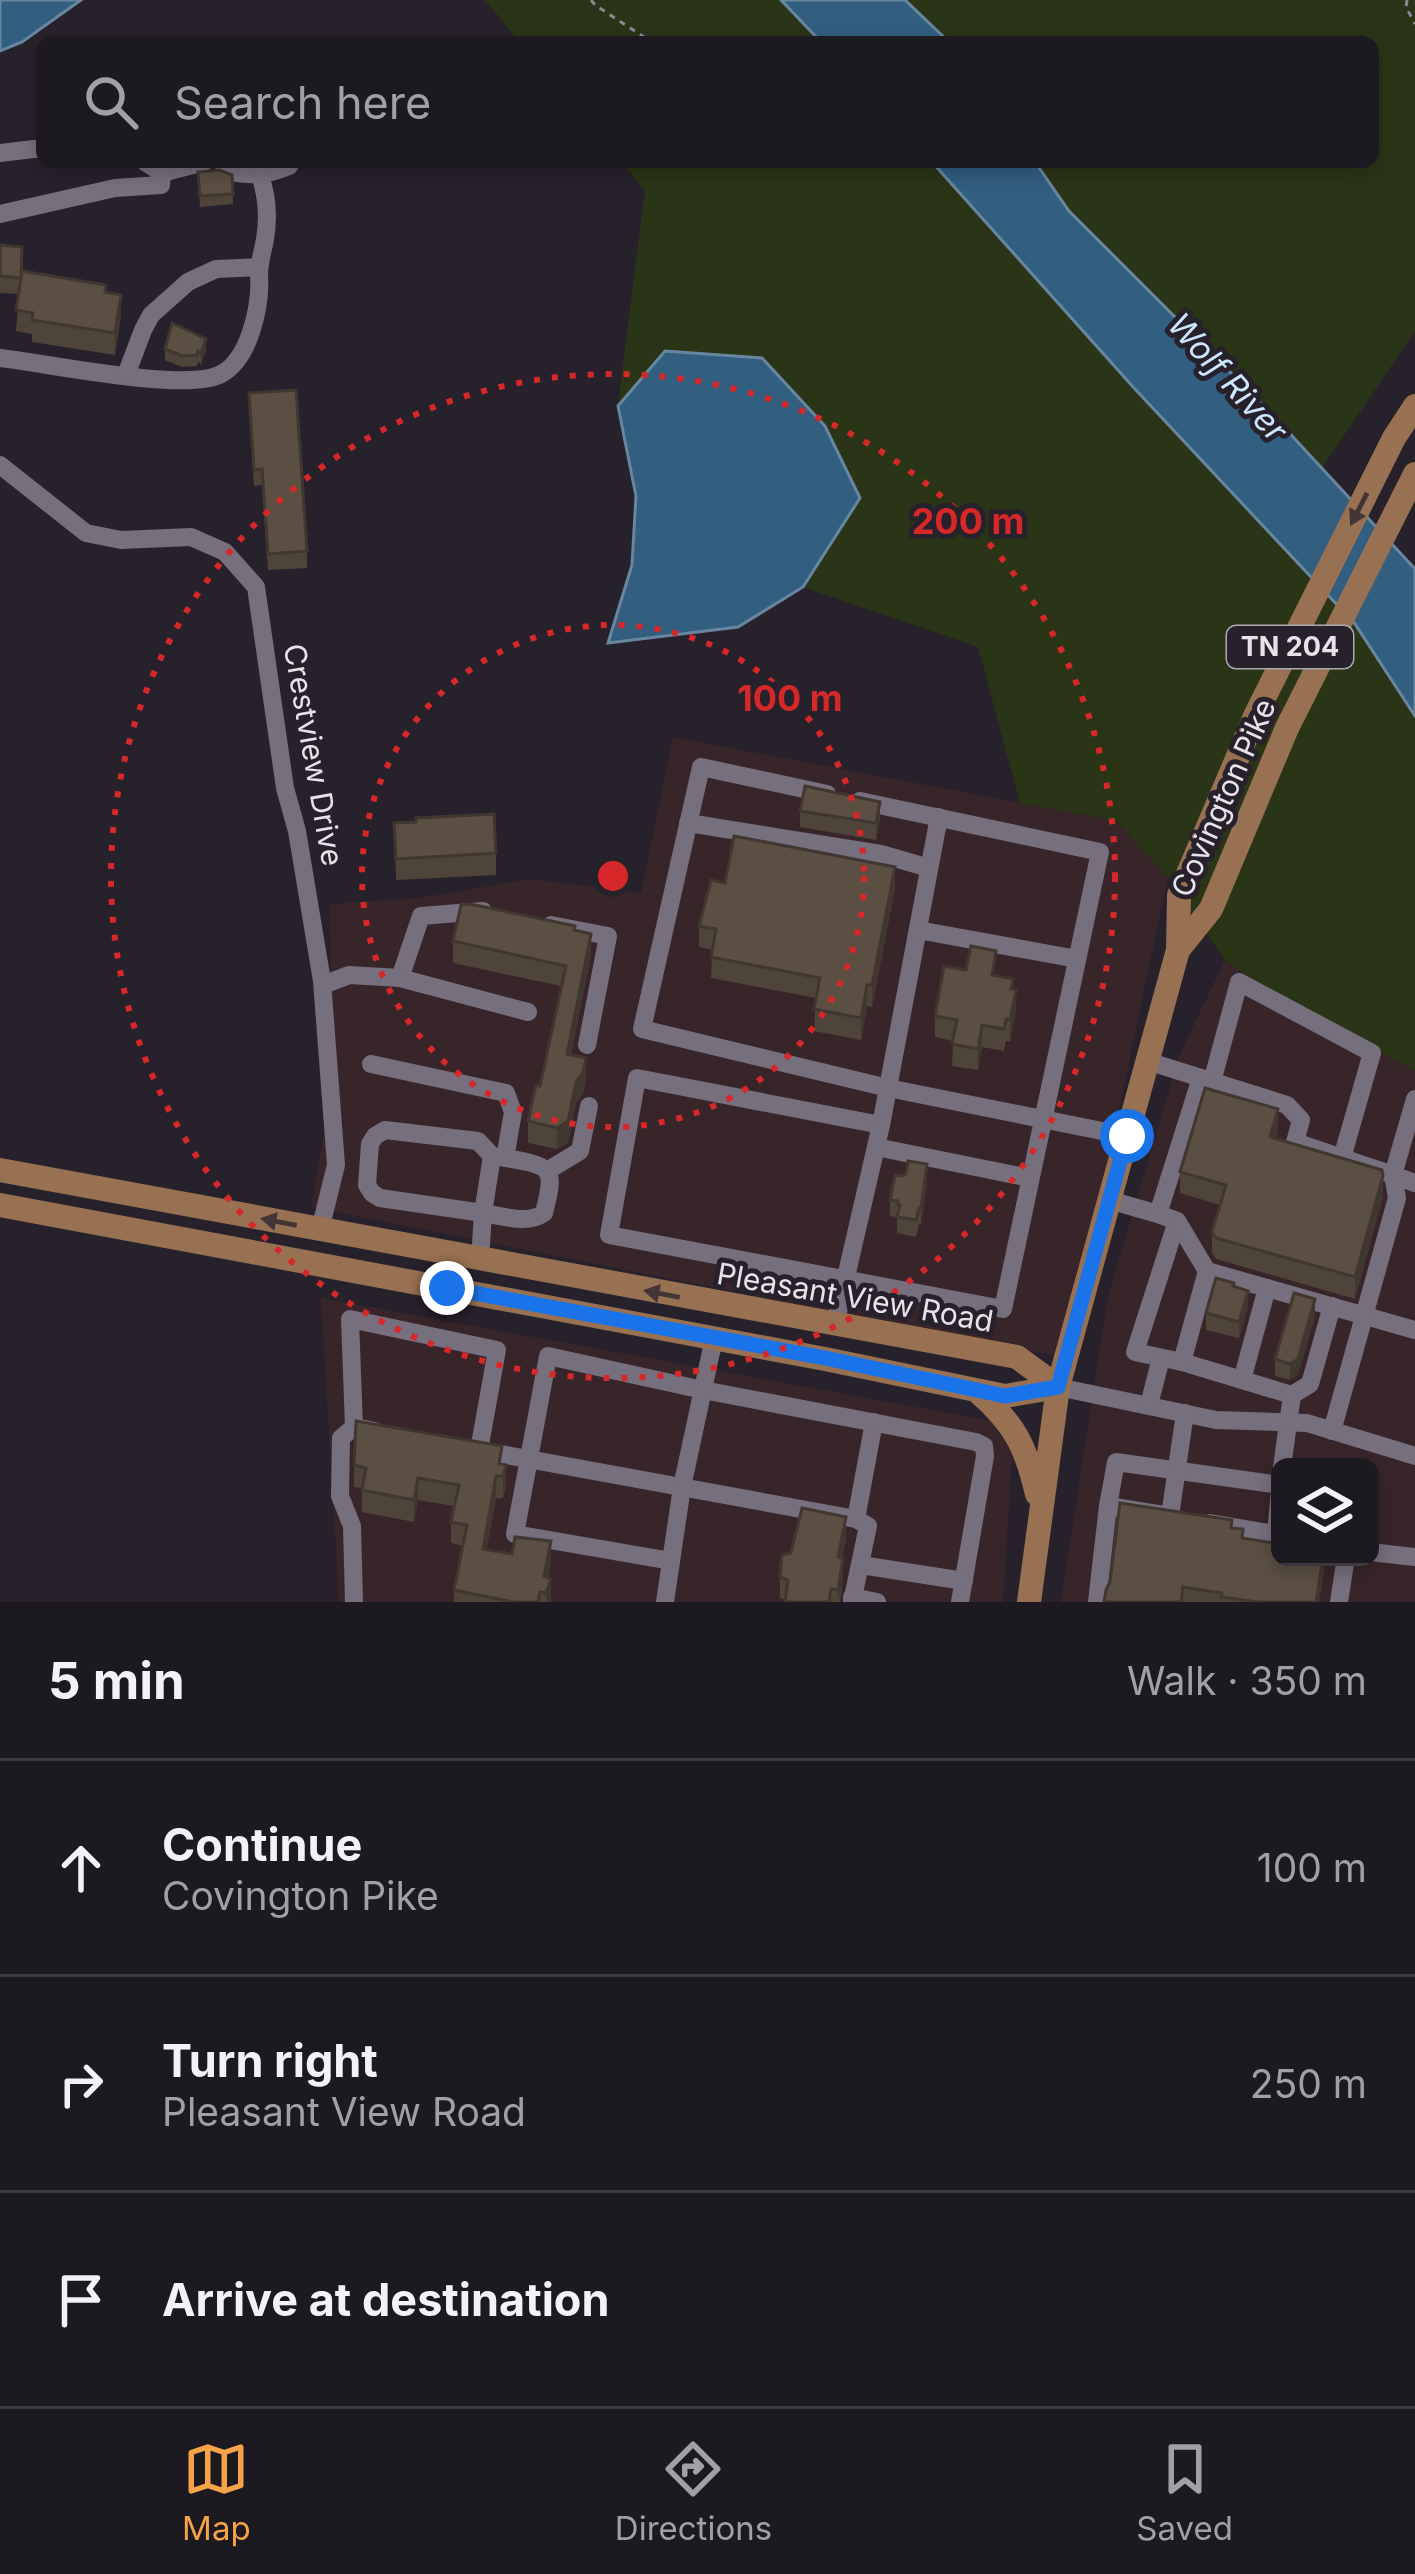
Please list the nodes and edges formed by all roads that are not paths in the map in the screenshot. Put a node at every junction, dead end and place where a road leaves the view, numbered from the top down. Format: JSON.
{"nodes":[{"id":1,"x":36,"y":149,"type":"edge"},
{"id":2,"x":0,"y":153,"type":"edge"},
{"id":3,"x":154,"y":168,"type":"edge"},
{"id":4,"x":226,"y":168,"type":"edge"},
{"id":5,"x":285,"y":168,"type":"edge"},
{"id":6,"x":260,"y":175,"type":"junction"},
{"id":7,"x":0,"y":214,"type":"edge"},
{"id":8,"x":259,"y":267,"type":"junction"},
{"id":9,"x":0,"y":358,"type":"edge"},
{"id":10,"x":126,"y":375,"type":"junction"},
{"id":11,"x":1415,"y":406,"type":"edge"},
{"id":12,"x":0,"y":464,"type":"edge"},
{"id":13,"x":1415,"y":474,"type":"edge"},
{"id":14,"x":939,"y":818,"type":"junction"},
{"id":15,"x":688,"y":823,"type":"junction"},
{"id":16,"x":929,"y":868,"type":"junction"},
{"id":17,"x":503,"y":915,"type":"edge"},
{"id":18,"x":524,"y":919,"type":"edge"},
{"id":19,"x":918,"y":930,"type":"junction"},
{"id":20,"x":1178,"y":950,"type":"junction"},
{"id":21,"x":1077,"y":959,"type":"junction"},
{"id":22,"x":400,"y":978,"type":"junction"},
{"id":23,"x":322,"y":985,"type":"junction"},
{"id":24,"x":528,"y":1012,"type":"dead end"},
{"id":25,"x":587,"y":1045,"type":"dead end"},
{"id":26,"x":1148,"y":1061,"type":"junction"},
{"id":27,"x":778,"y":1062,"type":"junction"},
{"id":28,"x":371,"y":1064,"type":"dead end"},
{"id":29,"x":1206,"y":1080,"type":"junction"},
{"id":30,"x":888,"y":1088,"type":"junction"},
{"id":31,"x":1415,"y":1099,"type":"edge"},
{"id":32,"x":768,"y":1101,"type":"junction"},
{"id":33,"x":589,"y":1106,"type":"dead end"},
{"id":34,"x":1043,"y":1118,"type":"junction"},
{"id":35,"x":881,"y":1125,"type":"junction"},
{"id":36,"x":1127,"y":1136,"type":"junction"},
{"id":37,"x":876,"y":1147,"type":"junction"},
{"id":38,"x":498,"y":1157,"type":"junction"},
{"id":39,"x":1342,"y":1158,"type":"junction"},
{"id":40,"x":0,"y":1170,"type":"edge"},
{"id":41,"x":547,"y":1171,"type":"junction"},
{"id":42,"x":1393,"y":1175,"type":"junction"},
{"id":43,"x":1030,"y":1178,"type":"junction"},
{"id":44,"x":1415,"y":1183,"type":"edge"},
{"id":45,"x":149,"y":1198,"type":"junction"},
{"id":46,"x":1109,"y":1200,"type":"junction"},
{"id":47,"x":0,"y":1205,"type":"edge"},
{"id":48,"x":483,"y":1213,"type":"junction"},
{"id":49,"x":1158,"y":1214,"type":"junction"},
{"id":50,"x":1177,"y":1222,"type":"junction"},
{"id":51,"x":320,"y":1230,"type":"junction"},
{"id":52,"x":141,"y":1232,"type":"junction"},
{"id":53,"x":480,"y":1260,"type":"junction"},
{"id":54,"x":1207,"y":1270,"type":"junction"},
{"id":55,"x":845,"y":1280,"type":"junction"},
{"id":56,"x":1267,"y":1288,"type":"junction"},
{"id":57,"x":1332,"y":1306,"type":"junction"},
{"id":58,"x":1364,"y":1315,"type":"junction"},
{"id":59,"x":835,"y":1325,"type":"junction"},
{"id":60,"x":1415,"y":1330,"type":"edge"},
{"id":61,"x":714,"y":1338,"type":"junction"},
{"id":62,"x":825,"y":1358,"type":"junction"},
{"id":63,"x":1161,"y":1358,"type":"junction"},
{"id":64,"x":1182,"y":1363,"type":"junction"},
{"id":65,"x":1242,"y":1380,"type":"junction"},
{"id":66,"x":1058,"y":1387,"type":"junction"},
{"id":67,"x":974,"y":1389,"type":"junction"},
{"id":68,"x":703,"y":1390,"type":"junction"},
{"id":69,"x":1292,"y":1395,"type":"junction"},
{"id":70,"x":1149,"y":1405,"type":"junction"},
{"id":71,"x":1185,"y":1413,"type":"junction"},
{"id":72,"x":874,"y":1422,"type":"junction"},
{"id":73,"x":1286,"y":1423,"type":"junction"},
{"id":74,"x":354,"y":1427,"type":"junction"},
{"id":75,"x":1332,"y":1431,"type":"junction"},
{"id":76,"x":395,"y":1435,"type":"edge"},
{"id":77,"x":458,"y":1446,"type":"edge"},
{"id":78,"x":479,"y":1450,"type":"junction"},
{"id":79,"x":1415,"y":1456,"type":"edge"},
{"id":80,"x":1283,"y":1458,"type":"edge"},
{"id":81,"x":529,"y":1459,"type":"junction"},
{"id":82,"x":1177,"y":1472,"type":"junction"},
{"id":83,"x":1271,"y":1486,"type":"edge"},
{"id":84,"x":682,"y":1487,"type":"junction"},
{"id":85,"x":1108,"y":1507,"type":"junction"},
{"id":86,"x":1040,"y":1508,"type":"junction"},
{"id":87,"x":1170,"y":1516,"type":"junction"},
{"id":88,"x":856,"y":1519,"type":"junction"},
{"id":89,"x":1271,"y":1534,"type":"edge"},
{"id":90,"x":1379,"y":1553,"type":"edge"},
{"id":91,"x":1415,"y":1557,"type":"edge"},
{"id":92,"x":670,"y":1561,"type":"junction"},
{"id":93,"x":861,"y":1565,"type":"junction"},
{"id":94,"x":1345,"y":1566,"type":"edge"},
{"id":95,"x":964,"y":1581,"type":"junction"},
{"id":96,"x":852,"y":1600,"type":"edge"},
{"id":97,"x":354,"y":1602,"type":"edge"},
{"id":98,"x":664,"y":1602,"type":"edge"},
{"id":99,"x":877,"y":1602,"type":"edge"},
{"id":100,"x":960,"y":1602,"type":"edge"},
{"id":101,"x":1029,"y":1602,"type":"edge"},
{"id":102,"x":1096,"y":1602,"type":"edge"},
{"id":103,"x":1339,"y":1602,"type":"edge"}],
"edges":[{"from":1,"to":2,"type":"street"},
{"from":3,"to":7,"type":"street"},
{"from":4,"to":6,"type":"street"},
{"from":5,"to":6,"type":"street"},
{"from":6,"to":8,"type":"street"},
{"from":8,"to":10,"type":"street"},
{"from":8,"to":10,"type":"street"},
{"from":9,"to":10,"type":"street"},
{"from":11,"to":20,"type":"main road","name":"Covington Pike","number":"TN 204","one_way":true},
{"from":12,"to":23,"type":"street","name":"Crestview Drive"},
{"from":13,"to":20,"type":"main road","name":"Covington Pike","number":"TN 204"},
{"from":14,"to":15,"type":"street"},
{"from":14,"to":16,"type":"street"},
{"from":14,"to":21,"type":"street"},
{"from":15,"to":16,"type":"street"},
{"from":15,"to":27,"type":"street"},
{"from":16,"to":19,"type":"street"},
{"from":17,"to":22,"type":"street"},
{"from":18,"to":25,"type":"street"},
{"from":19,"to":21,"type":"street"},
{"from":19,"to":30,"type":"street"},
{"from":20,"to":26,"type":"main road","name":"Covington Pike","number":"TN 204"},
{"from":21,"to":34,"type":"street"},
{"from":22,"to":23,"type":"street"},
{"from":22,"to":24,"type":"street"},
{"from":23,"to":51,"type":"street","name":"Crestview Drive"},
{"from":26,"to":29,"type":"street"},
{"from":26,"to":36,"type":"main road","name":"Covington Pike","number":"TN 204"},
{"from":27,"to":30,"type":"street"},
{"from":27,"to":32,"type":"street"},
{"from":28,"to":38,"type":"street"},
{"from":29,"to":39,"type":"street"},
{"from":29,"to":39,"type":"street"},
{"from":29,"to":49,"type":"street"},
{"from":30,"to":34,"type":"street"},
{"from":30,"to":35,"type":"street"},
{"from":31,"to":42,"type":"street"},
{"from":32,"to":35,"type":"street"},
{"from":32,"to":55,"type":"street"},
{"from":33,"to":41,"type":"street"},
{"from":34,"to":36,"type":"street"},
{"from":34,"to":43,"type":"street"},
{"from":35,"to":37,"type":"street"},
{"from":36,"to":46,"type":"main road","name":"Covington Pike","number":"TN 204"},
{"from":37,"to":43,"type":"street"},
{"from":37,"to":55,"type":"street"},
{"from":38,"to":41,"type":"street"},
{"from":38,"to":48,"type":"street"},
{"from":38,"to":48,"type":"street"},
{"from":39,"to":42,"type":"street"},
{"from":40,"to":45,"type":"main road","name":"Pleasant View Road"},
{"from":41,"to":48,"type":"street"},
{"from":42,"to":44,"type":"street"},
{"from":42,"to":58,"type":"street"},
{"from":43,"to":55,"type":"street"},
{"from":51,"to":45,"type":"main road","name":"Pleasant View Road","one_way":true},
{"from":45,"to":52,"type":"main road"},
{"from":46,"to":49,"type":"street"},
{"from":46,"to":66,"type":"main road","name":"Covington Pike","number":"TN 204"},
{"from":47,"to":52,"type":"main road"},
{"from":48,"to":53,"type":"street"},
{"from":49,"to":50,"type":"street"},
{"from":50,"to":54,"type":"street"},
{"from":50,"to":63,"type":"street"},
{"from":51,"to":53,"type":"main road","name":"Pleasant View Road"},
{"from":52,"to":61,"type":"main road"},
{"from":59,"to":53,"type":"main road","name":"Pleasant View Road","one_way":true},
{"from":54,"to":56,"type":"street"},
{"from":54,"to":64,"type":"street"},
{"from":55,"to":59,"type":"street"},
{"from":56,"to":57,"type":"street"},
{"from":56,"to":65,"type":"street"},
{"from":57,"to":58,"type":"street"},
{"from":57,"to":69,"type":"street"},
{"from":58,"to":60,"type":"street"},
{"from":58,"to":75,"type":"street"},
{"from":59,"to":62,"type":"main road"},
{"from":59,"to":66,"type":"main road","name":"Pleasant View Road"},
{"from":61,"to":62,"type":"main road"},
{"from":61,"to":68,"type":"street"},
{"from":62,"to":67,"type":"main road"},
{"from":63,"to":64,"type":"street"},
{"from":63,"to":70,"type":"street"},
{"from":64,"to":65,"type":"street"},
{"from":65,"to":69,"type":"street"},
{"from":66,"to":67,"type":"main road"},
{"from":66,"to":70,"type":"street"},
{"from":66,"to":86,"type":"main road","name":"Covington Pike","number":"TN 204"},
{"from":67,"to":86,"type":"main road"},
{"from":68,"to":72,"type":"street"},
{"from":68,"to":81,"type":"street"},
{"from":68,"to":84,"type":"street"},
{"from":69,"to":73,"type":"street"},
{"from":70,"to":71,"type":"street"},
{"from":71,"to":73,"type":"street"},
{"from":71,"to":82,"type":"street"},
{"from":72,"to":88,"type":"street"},
{"from":72,"to":95,"type":"street"},
{"from":73,"to":75,"type":"street"},
{"from":73,"to":80,"type":"street"},
{"from":74,"to":76,"type":"street"},
{"from":74,"to":78,"type":"street"},
{"from":74,"to":97,"type":"street"},
{"from":75,"to":79,"type":"street"},
{"from":77,"to":78,"type":"street"},
{"from":78,"to":81,"type":"street"},
{"from":81,"to":84,"type":"street"},
{"from":81,"to":92,"type":"street"},
{"from":82,"to":83,"type":"street"},
{"from":82,"to":85,"type":"street"},
{"from":82,"to":87,"type":"street"},
{"from":84,"to":88,"type":"street"},
{"from":84,"to":92,"type":"street"},
{"from":85,"to":87,"type":"street"},
{"from":85,"to":102,"type":"street"},
{"from":86,"to":101,"type":"main road","name":"Covington Pike","number":"TN 204"},
{"from":87,"to":89,"type":"street"},
{"from":88,"to":93,"type":"street"},
{"from":90,"to":91,"type":"street"},
{"from":92,"to":98,"type":"street"},
{"from":93,"to":95,"type":"street"},
{"from":93,"to":96,"type":"street"},
{"from":94,"to":103,"type":"street"},
{"from":95,"to":100,"type":"street"},
{"from":96,"to":99,"type":"street"}]}
